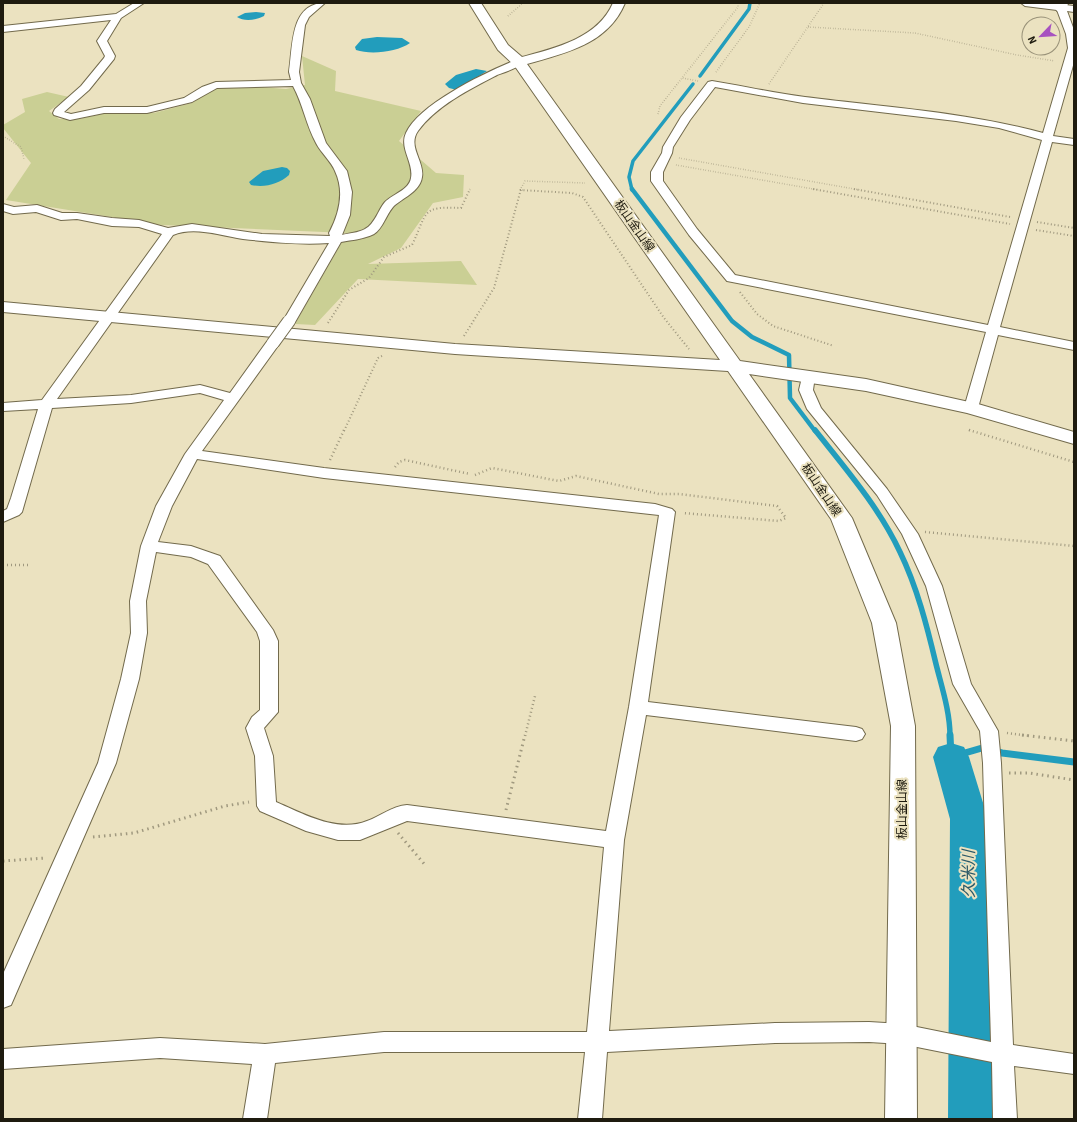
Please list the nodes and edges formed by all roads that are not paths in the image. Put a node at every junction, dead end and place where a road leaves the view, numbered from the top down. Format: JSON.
{"nodes":[{"id":1,"x":140,"y":3,"type":"edge"},
{"id":2,"x":321,"y":3,"type":"edge"},
{"id":3,"x":475,"y":3,"type":"edge"},
{"id":4,"x":619,"y":3,"type":"edge"},
{"id":5,"x":1025,"y":3,"type":"edge"},
{"id":6,"x":1062,"y":5,"type":"edge"},
{"id":7,"x":1074,"y":9,"type":"edge"},
{"id":8,"x":118,"y":16,"type":"junction"},
{"id":9,"x":3,"y":29,"type":"edge"},
{"id":10,"x":519,"y":62,"type":"junction"},
{"id":11,"x":296,"y":84,"type":"junction"},
{"id":12,"x":1048,"y":138,"type":"junction"},
{"id":13,"x":1074,"y":142,"type":"edge"},
{"id":14,"x":3,"y":207,"type":"edge"},
{"id":15,"x":169,"y":232,"type":"junction"},
{"id":16,"x":337,"y":239,"type":"junction"},
{"id":17,"x":3,"y":307,"type":"edge"},
{"id":18,"x":109,"y":318,"type":"junction"},
{"id":19,"x":992,"y":330,"type":"junction"},
{"id":20,"x":1074,"y":346,"type":"edge"},
{"id":21,"x":733,"y":366,"type":"junction"},
{"id":22,"x":808,"y":376,"type":"junction"},
{"id":23,"x":233,"y":398,"type":"junction"},
{"id":24,"x":46,"y":404,"type":"junction"},
{"id":25,"x":3,"y":407,"type":"edge"},
{"id":26,"x":972,"y":408,"type":"junction"},
{"id":27,"x":1074,"y":438,"type":"edge"},
{"id":28,"x":192,"y":454,"type":"junction"},
{"id":29,"x":3,"y":518,"type":"edge"},
{"id":30,"x":149,"y":546,"type":"junction"},
{"id":31,"x":638,"y":707,"type":"junction"},
{"id":32,"x":856,"y":734,"type":"dead end"},
{"id":33,"x":614,"y":840,"type":"junction"},
{"id":34,"x":3,"y":998,"type":"edge"},
{"id":35,"x":902,"y":1034,"type":"junction"},
{"id":36,"x":596,"y":1042,"type":"junction"},
{"id":37,"x":265,"y":1054,"type":"junction"},
{"id":38,"x":1002,"y":1054,"type":"junction"},
{"id":39,"x":3,"y":1059,"type":"edge"},
{"id":40,"x":1074,"y":1064,"type":"edge"},
{"id":41,"x":255,"y":1119,"type":"edge"},
{"id":42,"x":590,"y":1119,"type":"edge"},
{"id":43,"x":901,"y":1119,"type":"edge"},
{"id":44,"x":1005,"y":1119,"type":"edge"}],
"edges":[{"from":1,"to":8,"type":"street"},
{"from":2,"to":11,"type":"street"},
{"from":3,"to":10,"type":"main road","name":"板山金山線"},
{"from":4,"to":10,"type":"main road"},
{"from":5,"to":6,"type":"street"},
{"from":6,"to":7,"type":"street"},
{"from":6,"to":12,"type":"street"},
{"from":8,"to":9,"type":"street"},
{"from":8,"to":11,"type":"street"},
{"from":10,"to":16,"type":"street"},
{"from":10,"to":21,"type":"main road","name":"板山金山線"},
{"from":11,"to":16,"type":"street"},
{"from":12,"to":13,"type":"street"},
{"from":12,"to":19,"type":"street"},
{"from":12,"to":19,"type":"street"},
{"from":14,"to":15,"type":"street"},
{"from":15,"to":16,"type":"street"},
{"from":15,"to":18,"type":"street"},
{"from":16,"to":23,"type":"street","bridge":true},
{"from":17,"to":18,"type":"main road"},
{"from":18,"to":21,"type":"main road"},
{"from":18,"to":24,"type":"street"},
{"from":19,"to":20,"type":"street"},
{"from":19,"to":26,"type":"street"},
{"from":21,"to":22,"type":"main road"},
{"from":21,"to":35,"type":"main road","name":"板山金山線"},
{"from":22,"to":26,"type":"main road"},
{"from":22,"to":38,"type":"street"},
{"from":23,"to":24,"type":"street"},
{"from":23,"to":28,"type":"street"},
{"from":24,"to":25,"type":"street"},
{"from":24,"to":29,"type":"street"},
{"from":26,"to":27,"type":"main road"},
{"from":28,"to":30,"type":"street"},
{"from":28,"to":31,"type":"street"},
{"from":30,"to":33,"type":"street"},
{"from":30,"to":34,"type":"street"},
{"from":31,"to":32,"type":"street"},
{"from":31,"to":33,"type":"street"},
{"from":33,"to":36,"type":"street"},
{"from":35,"to":36,"type":"street"},
{"from":35,"to":38,"type":"street"},
{"from":35,"to":43,"type":"main road","name":"板山金山線"},
{"from":36,"to":37,"type":"street"},
{"from":36,"to":42,"type":"street"},
{"from":37,"to":39,"type":"street"},
{"from":37,"to":41,"type":"street"},
{"from":38,"to":40,"type":"street"},
{"from":38,"to":44,"type":"street"}]}
